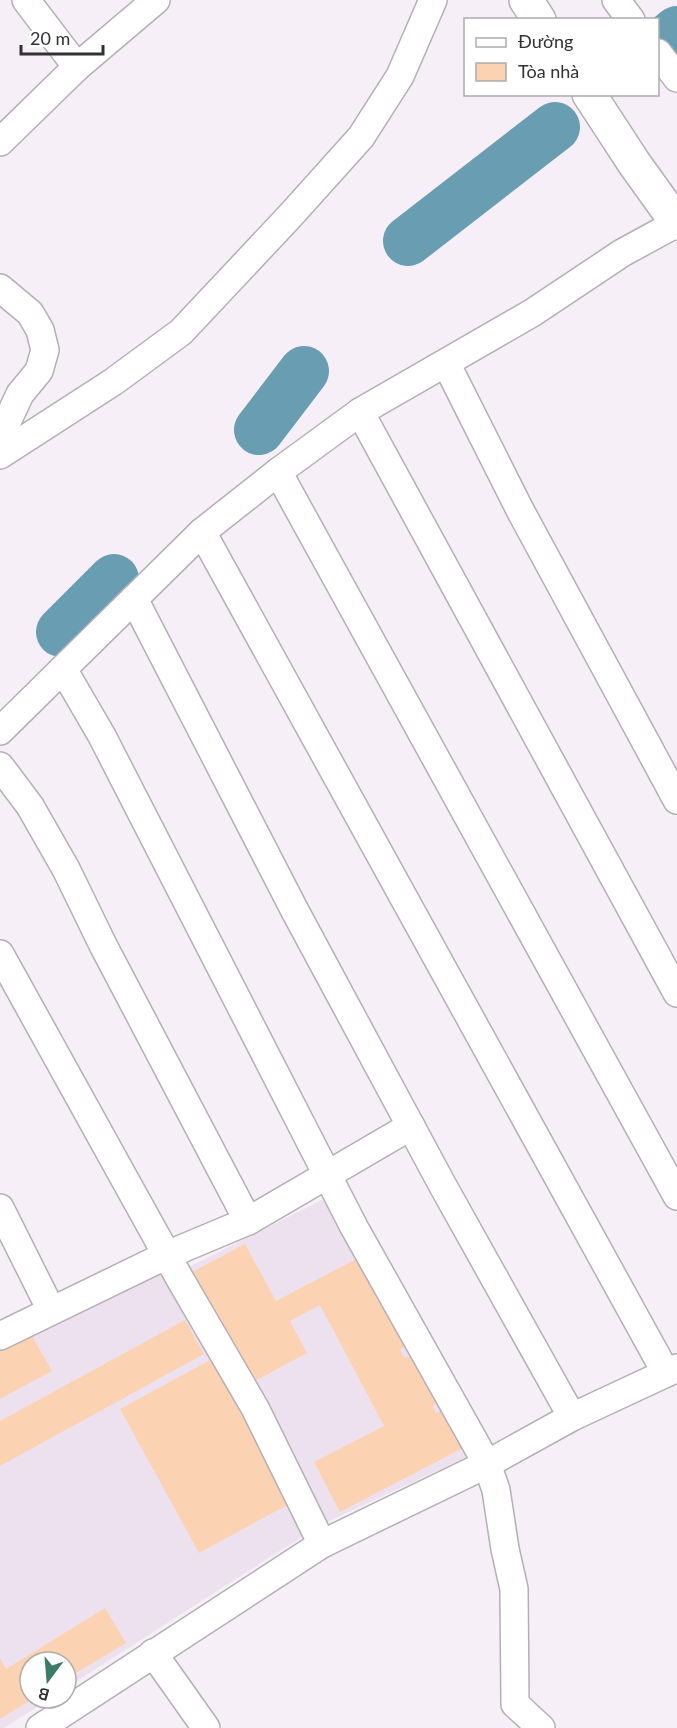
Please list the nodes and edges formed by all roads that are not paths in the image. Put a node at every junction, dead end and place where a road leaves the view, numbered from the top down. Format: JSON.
{"nodes":[{"id":1,"x":26,"y":0,"type":"edge"},
{"id":2,"x":156,"y":0,"type":"edge"},
{"id":3,"x":433,"y":0,"type":"edge"},
{"id":4,"x":526,"y":0,"type":"edge"},
{"id":5,"x":616,"y":0,"type":"edge"},
{"id":6,"x":538,"y":18,"type":"edge"},
{"id":7,"x":630,"y":18,"type":"edge"},
{"id":8,"x":659,"y":56,"type":"edge"},
{"id":9,"x":77,"y":67,"type":"junction"},
{"id":10,"x":677,"y":78,"type":"edge"},
{"id":11,"x":590,"y":96,"type":"edge"},
{"id":12,"x":0,"y":142,"type":"edge"},
{"id":13,"x":677,"y":223,"type":"edge"},
{"id":14,"x":0,"y":288,"type":"edge"},
{"id":15,"x":446,"y":363,"type":"junction"},
{"id":16,"x":360,"y":412,"type":"junction"},
{"id":17,"x":0,"y":437,"type":"edge"},
{"id":18,"x":0,"y":455,"type":"edge"},
{"id":19,"x":278,"y":472,"type":"junction"},
{"id":20,"x":202,"y":532,"type":"junction"},
{"id":21,"x":134,"y":599,"type":"junction"},
{"id":22,"x":63,"y":669,"type":"junction"},
{"id":23,"x":0,"y":731,"type":"edge"},
{"id":24,"x":0,"y":766,"type":"edge"},
{"id":25,"x":677,"y":800,"type":"edge"},
{"id":26,"x":0,"y":954,"type":"edge"},
{"id":27,"x":677,"y":993,"type":"edge"},
{"id":28,"x":411,"y":1126,"type":"junction"},
{"id":29,"x":327,"y":1174,"type":"junction"},
{"id":30,"x":677,"y":1196,"type":"edge"},
{"id":31,"x":0,"y":1208,"type":"edge"},
{"id":32,"x":248,"y":1221,"type":"junction"},
{"id":33,"x":167,"y":1255,"type":"junction"},
{"id":34,"x":51,"y":1310,"type":"junction"},
{"id":35,"x":0,"y":1336,"type":"edge"},
{"id":36,"x":672,"y":1371,"type":"edge"},
{"id":37,"x":572,"y":1417,"type":"junction"},
{"id":38,"x":487,"y":1464,"type":"junction"},
{"id":39,"x":322,"y":1544,"type":"junction"},
{"id":40,"x":153,"y":1653,"type":"junction"},
{"id":41,"x":40,"y":1728,"type":"edge"},
{"id":42,"x":206,"y":1728,"type":"edge"},
{"id":43,"x":541,"y":1728,"type":"edge"}],
"edges":[{"from":1,"to":9,"type":"street"},
{"from":2,"to":9,"type":"street"},
{"from":3,"to":18,"type":"street"},
{"from":4,"to":6,"type":"main road"},
{"from":5,"to":7,"type":"street"},
{"from":8,"to":10,"type":"street"},
{"from":9,"to":12,"type":"street"},
{"from":11,"to":13,"type":"main road"},
{"from":13,"to":15,"type":"street"},
{"from":14,"to":17,"type":"street"},
{"from":15,"to":16,"type":"street"},
{"from":15,"to":25,"type":"street"},
{"from":16,"to":19,"type":"street"},
{"from":16,"to":27,"type":"street"},
{"from":19,"to":20,"type":"street"},
{"from":19,"to":30,"type":"street"},
{"from":20,"to":21,"type":"street"},
{"from":20,"to":36,"type":"street"},
{"from":21,"to":22,"type":"street"},
{"from":21,"to":28,"type":"street"},
{"from":22,"to":23,"type":"street"},
{"from":22,"to":29,"type":"street"},
{"from":24,"to":32,"type":"street"},
{"from":26,"to":33,"type":"street"},
{"from":28,"to":29,"type":"street"},
{"from":28,"to":37,"type":"street"},
{"from":29,"to":32,"type":"street"},
{"from":29,"to":38,"type":"street"},
{"from":31,"to":34,"type":"street"},
{"from":32,"to":33,"type":"street"},
{"from":33,"to":34,"type":"street"},
{"from":33,"to":39,"type":"street"},
{"from":34,"to":35,"type":"street"},
{"from":36,"to":37,"type":"street"},
{"from":37,"to":38,"type":"street"},
{"from":38,"to":39,"type":"street"},
{"from":38,"to":43,"type":"street"},
{"from":39,"to":40,"type":"street"},
{"from":40,"to":41,"type":"street"},
{"from":40,"to":42,"type":"street"}]}
